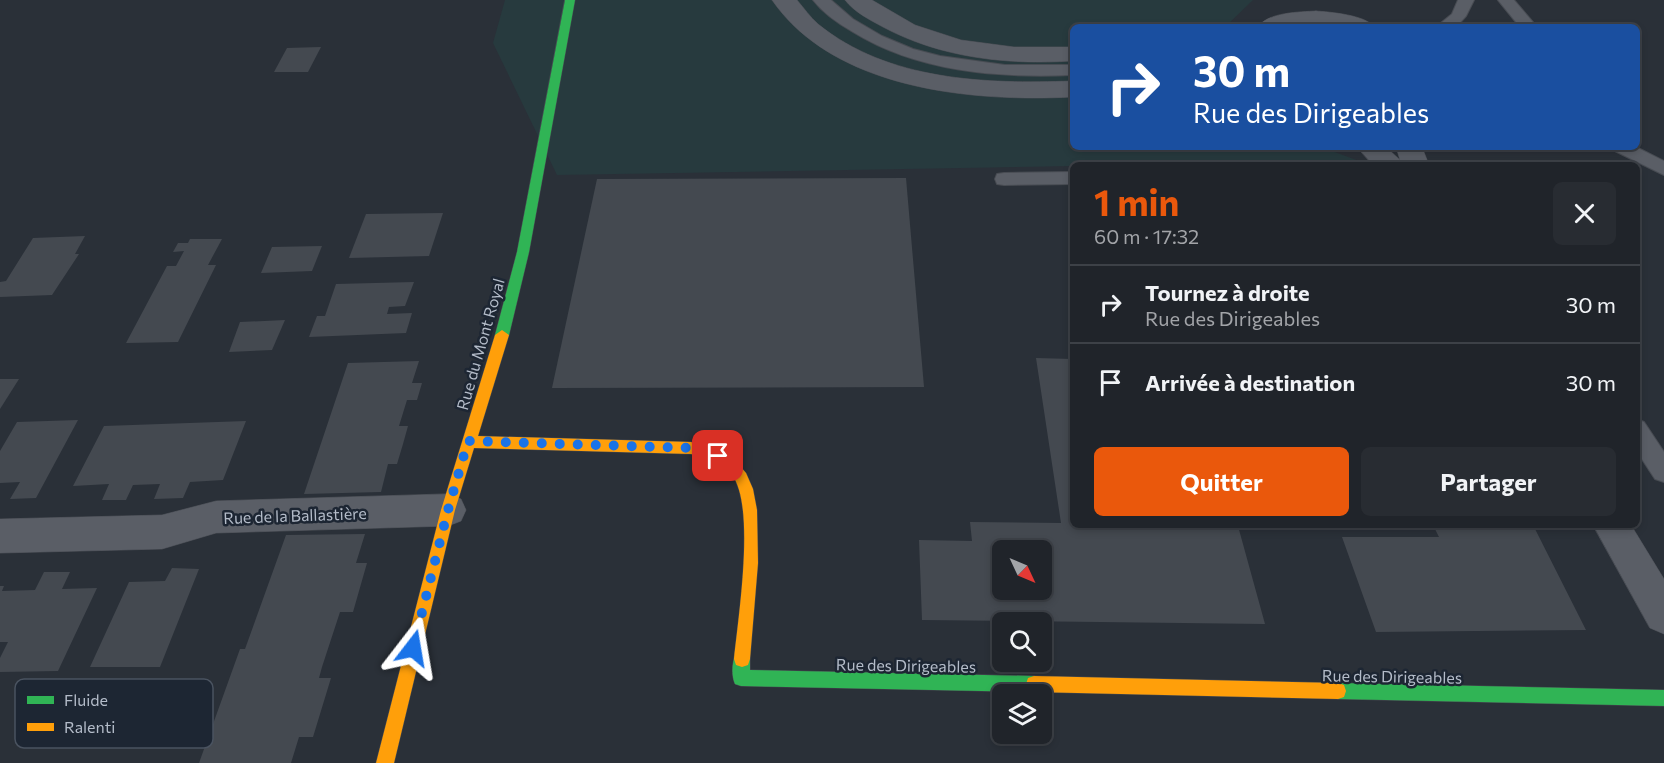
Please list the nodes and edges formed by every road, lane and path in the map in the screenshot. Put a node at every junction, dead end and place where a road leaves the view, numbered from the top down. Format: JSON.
{"nodes":[{"id":1,"x":570,"y":0,"type":"edge"},
{"id":2,"x":784,"y":0,"type":"edge"},
{"id":3,"x":821,"y":0,"type":"edge"},
{"id":4,"x":857,"y":0,"type":"edge"},
{"id":5,"x":1466,"y":0,"type":"edge"},
{"id":6,"x":1506,"y":0,"type":"edge"},
{"id":7,"x":1304,"y":9,"type":"edge"},
{"id":8,"x":1277,"y":24,"type":"edge"},
{"id":9,"x":1349,"y":24,"type":"edge"},
{"id":10,"x":1452,"y":24,"type":"edge"},
{"id":11,"x":1526,"y":24,"type":"edge"},
{"id":12,"x":1070,"y":54,"type":"edge"},
{"id":13,"x":1070,"y":70,"type":"edge"},
{"id":14,"x":1070,"y":89,"type":"edge"},
{"id":15,"x":1640,"y":141,"type":"edge"},
{"id":16,"x":1373,"y":150,"type":"edge"},
{"id":17,"x":1627,"y":150,"type":"edge"},
{"id":18,"x":1664,"y":157,"type":"edge"},
{"id":19,"x":1386,"y":162,"type":"edge"},
{"id":20,"x":1664,"y":169,"type":"edge"},
{"id":21,"x":1070,"y":178,"type":"edge"},
{"id":22,"x":1004,"y":179,"type":"dead end"},
{"id":23,"x":1640,"y":435,"type":"edge"},
{"id":24,"x":468,"y":441,"type":"junction"},
{"id":25,"x":1664,"y":472,"type":"edge"},
{"id":26,"x":448,"y":510,"type":"junction"},
{"id":27,"x":1613,"y":528,"type":"edge"},
{"id":28,"x":0,"y":536,"type":"edge"},
{"id":29,"x":1664,"y":615,"type":"edge"},
{"id":30,"x":1664,"y":698,"type":"edge"},
{"id":31,"x":385,"y":763,"type":"edge"}],
"edges":[{"from":1,"to":24,"type":"street","name":"Rue du Mont Royal"},
{"from":2,"to":14,"type":"street"},
{"from":3,"to":13,"type":"lane"},
{"from":4,"to":12,"type":"street"},
{"from":5,"to":10,"type":"lane"},
{"from":6,"to":11,"type":"lane"},
{"from":7,"to":8,"type":"street"},
{"from":7,"to":9,"type":"street"},
{"from":15,"to":18,"type":"lane"},
{"from":16,"to":19,"type":"street"},
{"from":17,"to":20,"type":"lane"},
{"from":21,"to":22,"type":"lane"},
{"from":23,"to":25,"type":"lane"},
{"from":24,"to":26,"type":"street","name":"Rue du Mont Royal"},
{"from":24,"to":30,"type":"street","name":"Rue des Dirigeables"},
{"from":26,"to":28,"type":"street","name":"Rue de la Ballastière"},
{"from":26,"to":31,"type":"street","name":"Rue du Mont Royal"},
{"from":27,"to":29,"type":"street"}]}
